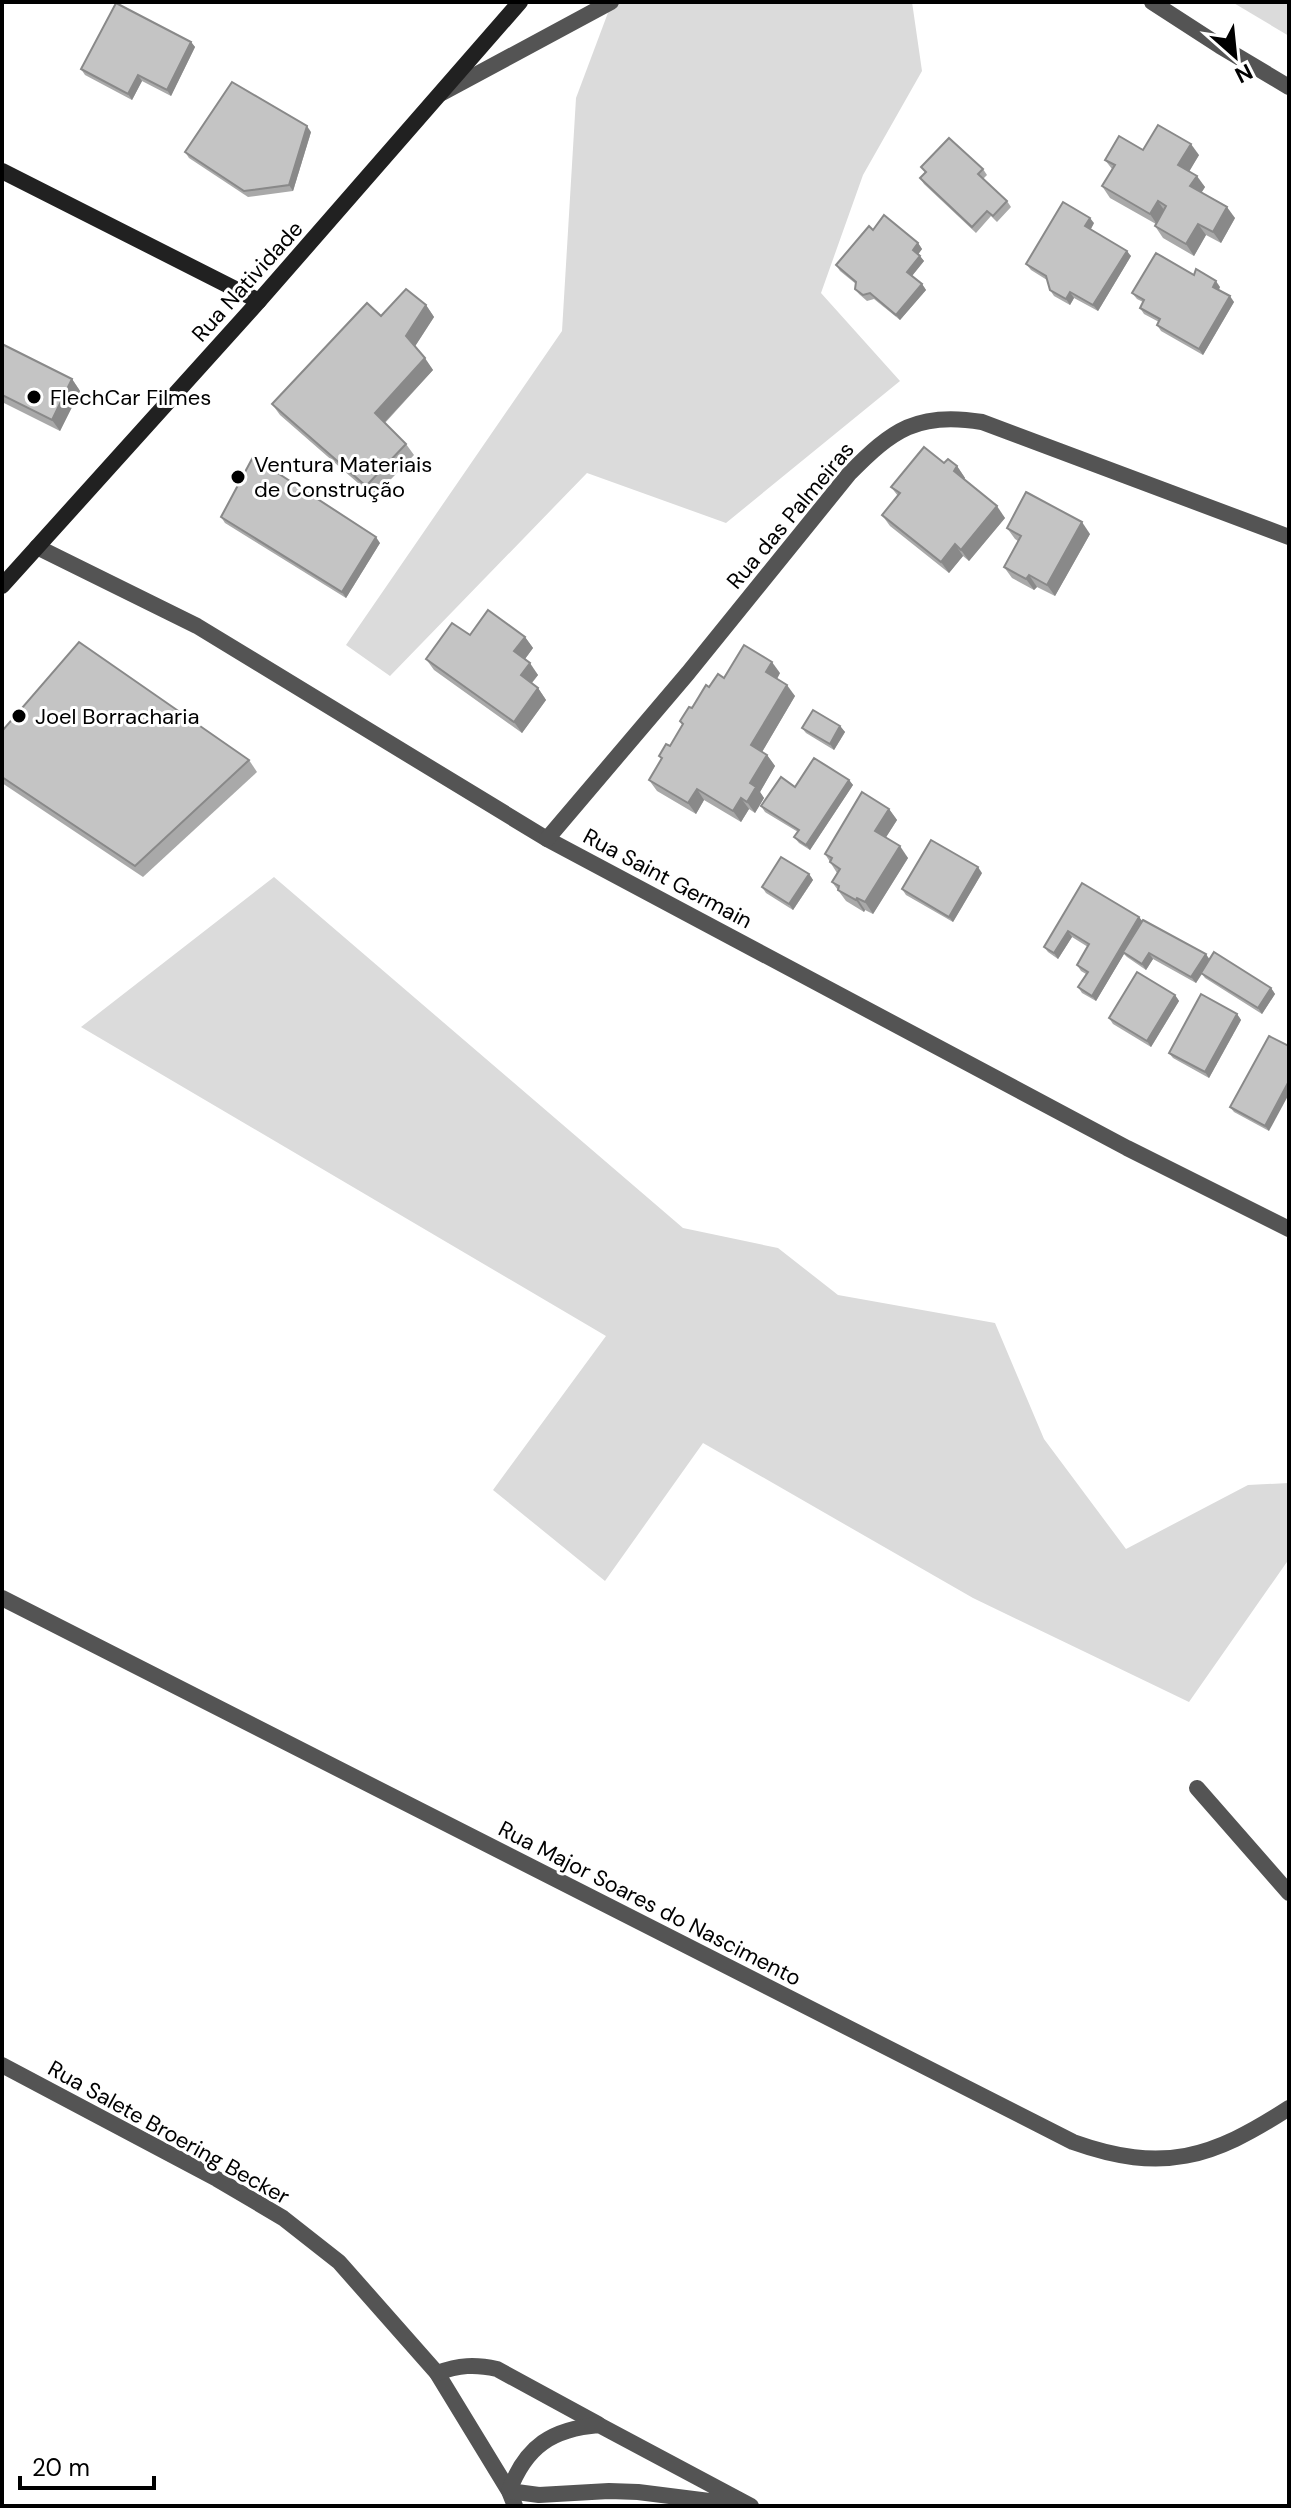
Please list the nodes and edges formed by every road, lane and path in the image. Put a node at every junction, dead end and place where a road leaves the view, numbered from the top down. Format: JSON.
{"nodes":[{"id":1,"x":520,"y":2,"type":"edge"},
{"id":2,"x":611,"y":2,"type":"edge"},
{"id":3,"x":1152,"y":2,"type":"edge"},
{"id":4,"x":1289,"y":87,"type":"edge"},
{"id":5,"x":442,"y":93,"type":"junction"},
{"id":6,"x":2,"y":171,"type":"edge"},
{"id":7,"x":259,"y":301,"type":"junction"},
{"id":8,"x":1289,"y":537,"type":"edge"},
{"id":9,"x":37,"y":547,"type":"junction"},
{"id":10,"x":2,"y":586,"type":"edge"},
{"id":11,"x":547,"y":839,"type":"junction"},
{"id":12,"x":1289,"y":1229,"type":"edge"},
{"id":13,"x":2,"y":1598,"type":"edge"},
{"id":14,"x":1197,"y":1788,"type":"dead end"},
{"id":15,"x":1289,"y":1893,"type":"edge"},
{"id":16,"x":2,"y":2065,"type":"edge"},
{"id":17,"x":1289,"y":2108,"type":"edge"},
{"id":18,"x":437,"y":2373,"type":"junction"},
{"id":19,"x":599,"y":2425,"type":"junction"},
{"id":20,"x":667,"y":2495,"type":"junction"},
{"id":21,"x":512,"y":2498,"type":"edge"},
{"id":22,"x":644,"y":2506,"type":"edge"},
{"id":23,"x":750,"y":2506,"type":"edge"}],
"edges":[{"from":1,"to":5,"type":"main road","name":"Rua Natividade"},
{"from":2,"to":5,"type":"street"},
{"from":3,"to":4,"type":"street"},
{"from":5,"to":7,"type":"main road","name":"Rua Natividade"},
{"from":6,"to":7,"type":"main road"},
{"from":7,"to":9,"type":"main road","name":"Rua Natividade"},
{"from":8,"to":11,"type":"street","name":"Rua das Palmeiras"},
{"from":9,"to":10,"type":"main road","name":"Rua Natividade"},
{"from":9,"to":11,"type":"street","name":"Rua Saint Germain"},
{"from":11,"to":12,"type":"street","name":"Rua Saint Germain"},
{"from":13,"to":17,"type":"street","name":"Rua Major Soares do Nascimento"},
{"from":14,"to":15,"type":"street"},
{"from":16,"to":18,"type":"street","name":"Rua Salete Broering Becker"},
{"from":18,"to":19,"type":"street"},
{"from":18,"to":21,"type":"street","name":"Rua Salete Broering Becker"},
{"from":19,"to":21,"type":"street"},
{"from":19,"to":23,"type":"street"},
{"from":20,"to":21,"type":"street"},
{"from":20,"to":22,"type":"street"},
{"from":20,"to":23,"type":"street"}]}
